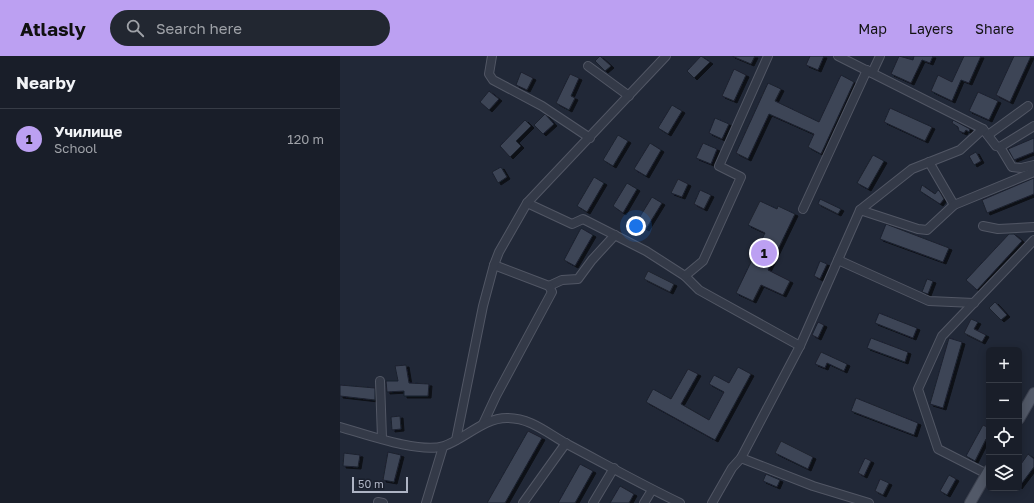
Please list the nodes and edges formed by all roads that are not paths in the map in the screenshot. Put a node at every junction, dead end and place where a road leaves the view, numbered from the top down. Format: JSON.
{"nodes":[{"id":1,"x":492,"y":56,"type":"edge"},
{"id":2,"x":666,"y":56,"type":"edge"},
{"id":3,"x":768,"y":56,"type":"edge"},
{"id":4,"x":838,"y":56,"type":"edge"},
{"id":5,"x":880,"y":56,"type":"edge"},
{"id":6,"x":588,"y":66,"type":"dead end"},
{"id":7,"x":870,"y":72,"type":"junction"},
{"id":8,"x":629,"y":96,"type":"junction"},
{"id":9,"x":1028,"y":106,"type":"dead end"},
{"id":10,"x":1034,"y":126,"type":"edge"},
{"id":11,"x":986,"y":132,"type":"junction"},
{"id":12,"x":590,"y":138,"type":"junction"},
{"id":13,"x":1000,"y":147,"type":"junction"},
{"id":14,"x":929,"y":162,"type":"junction"},
{"id":15,"x":1034,"y":165,"type":"edge"},
{"id":16,"x":1034,"y":172,"type":"edge"},
{"id":17,"x":527,"y":203,"type":"junction"},
{"id":18,"x":954,"y":205,"type":"junction"},
{"id":19,"x":803,"y":209,"type":"dead end"},
{"id":20,"x":860,"y":210,"type":"junction"},
{"id":21,"x":983,"y":226,"type":"dead end"},
{"id":22,"x":1034,"y":227,"type":"edge"},
{"id":23,"x":615,"y":235,"type":"junction"},
{"id":24,"x":1034,"y":240,"type":"edge"},
{"id":25,"x":838,"y":260,"type":"junction"},
{"id":26,"x":494,"y":265,"type":"junction"},
{"id":27,"x":685,"y":276,"type":"junction"},
{"id":28,"x":549,"y":286,"type":"junction"},
{"id":29,"x":974,"y":303,"type":"junction"},
{"id":30,"x":800,"y":346,"type":"junction"},
{"id":31,"x":380,"y":381,"type":"dead end"},
{"id":32,"x":1034,"y":393,"type":"edge"},
{"id":33,"x":1022,"y":414,"type":"edge"},
{"id":34,"x":483,"y":424,"type":"junction"},
{"id":35,"x":340,"y":427,"type":"edge"},
{"id":36,"x":382,"y":438,"type":"junction"},
{"id":37,"x":456,"y":440,"type":"junction"},
{"id":38,"x":566,"y":443,"type":"junction"},
{"id":39,"x":443,"y":447,"type":"junction"},
{"id":40,"x":741,"y":458,"type":"junction"},
{"id":41,"x":614,"y":468,"type":"junction"},
{"id":42,"x":986,"y":471,"type":"edge"},
{"id":43,"x":986,"y":475,"type":"edge"},
{"id":44,"x":652,"y":490,"type":"junction"},
{"id":45,"x":426,"y":503,"type":"edge"},
{"id":46,"x":523,"y":503,"type":"edge"},
{"id":47,"x":593,"y":503,"type":"edge"},
{"id":48,"x":644,"y":503,"type":"edge"},
{"id":49,"x":680,"y":503,"type":"edge"},
{"id":50,"x":712,"y":503,"type":"edge"},
{"id":51,"x":869,"y":503,"type":"edge"},
{"id":52,"x":970,"y":503,"type":"edge"}],
"edges":[{"from":1,"to":12,"type":"street"},
{"from":2,"to":8,"type":"street"},
{"from":3,"to":27,"type":"street"},
{"from":4,"to":7,"type":"street"},
{"from":5,"to":7,"type":"street"},
{"from":6,"to":8,"type":"street"},
{"from":7,"to":11,"type":"street"},
{"from":7,"to":19,"type":"street"},
{"from":8,"to":12,"type":"street"},
{"from":9,"to":11,"type":"street"},
{"from":10,"to":13,"type":"street"},
{"from":11,"to":13,"type":"street"},
{"from":11,"to":14,"type":"street"},
{"from":12,"to":17,"type":"street"},
{"from":13,"to":15,"type":"street"},
{"from":14,"to":18,"type":"street"},
{"from":14,"to":20,"type":"street"},
{"from":16,"to":18,"type":"street"},
{"from":17,"to":23,"type":"street"},
{"from":17,"to":26,"type":"street"},
{"from":18,"to":20,"type":"street"},
{"from":20,"to":25,"type":"street"},
{"from":21,"to":22,"type":"street"},
{"from":23,"to":27,"type":"street"},
{"from":23,"to":28,"type":"street"},
{"from":24,"to":29,"type":"street"},
{"from":25,"to":29,"type":"street"},
{"from":25,"to":30,"type":"street"},
{"from":26,"to":28,"type":"street"},
{"from":26,"to":37,"type":"street"},
{"from":27,"to":30,"type":"street"},
{"from":28,"to":34,"type":"street"},
{"from":29,"to":42,"type":"street"},
{"from":30,"to":40,"type":"street"},
{"from":31,"to":36,"type":"street"},
{"from":32,"to":33,"type":"main road"},
{"from":34,"to":37,"type":"street"},
{"from":34,"to":38,"type":"street"},
{"from":35,"to":36,"type":"street"},
{"from":36,"to":39,"type":"street"},
{"from":37,"to":39,"type":"street"},
{"from":38,"to":41,"type":"street"},
{"from":38,"to":46,"type":"street"},
{"from":39,"to":45,"type":"street"},
{"from":40,"to":50,"type":"street"},
{"from":40,"to":51,"type":"street"},
{"from":41,"to":44,"type":"street"},
{"from":41,"to":47,"type":"street"},
{"from":43,"to":52,"type":"main road"},
{"from":44,"to":48,"type":"street"},
{"from":44,"to":49,"type":"street"}]}
